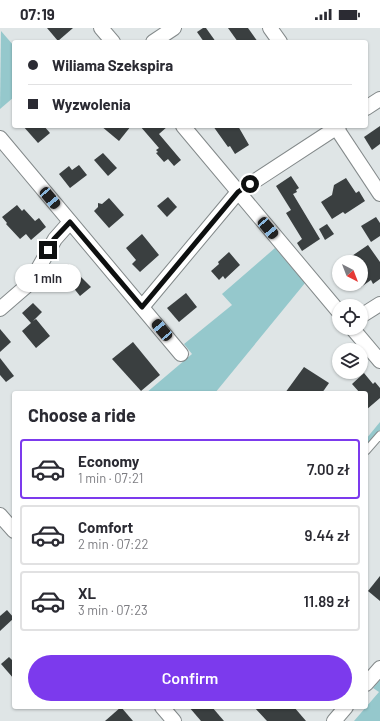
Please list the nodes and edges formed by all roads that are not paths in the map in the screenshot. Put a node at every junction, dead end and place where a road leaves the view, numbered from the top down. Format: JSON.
{"nodes":[{"id":1,"x":101,"y":28,"type":"edge"},
{"id":2,"x":174,"y":28,"type":"edge"},
{"id":3,"x":270,"y":28,"type":"edge"},
{"id":4,"x":111,"y":40,"type":"edge"},
{"id":5,"x":156,"y":40,"type":"edge"},
{"id":6,"x":279,"y":40,"type":"edge"},
{"id":7,"x":380,"y":99,"type":"edge"},
{"id":8,"x":368,"y":107,"type":"edge"},
{"id":9,"x":185,"y":128,"type":"edge"},
{"id":10,"x":335,"y":128,"type":"edge"},
{"id":11,"x":338,"y":128,"type":"edge"},
{"id":12,"x":0,"y":138,"type":"edge"},
{"id":13,"x":238,"y":192,"type":"junction"},
{"id":14,"x":380,"y":194,"type":"edge"},
{"id":15,"x":70,"y":222,"type":"junction"},
{"id":16,"x":332,"y":304,"type":"edge"},
{"id":17,"x":380,"y":304,"type":"edge"},
{"id":18,"x":142,"y":307,"type":"junction"},
{"id":19,"x":0,"y":309,"type":"edge"},
{"id":20,"x":368,"y":312,"type":"edge"},
{"id":21,"x":358,"y":335,"type":"edge"},
{"id":22,"x":181,"y":354,"type":"dead end"},
{"id":23,"x":380,"y":361,"type":"edge"},
{"id":24,"x":380,"y":435,"type":"edge"},
{"id":25,"x":368,"y":450,"type":"edge"},
{"id":26,"x":0,"y":515,"type":"edge"},
{"id":27,"x":12,"y":529,"type":"edge"},
{"id":28,"x":380,"y":668,"type":"edge"},
{"id":29,"x":368,"y":682,"type":"edge"},
{"id":30,"x":165,"y":709,"type":"edge"},
{"id":31,"x":344,"y":709,"type":"edge"},
{"id":32,"x":174,"y":721,"type":"edge"},
{"id":33,"x":334,"y":721,"type":"edge"}],
"edges":[{"from":1,"to":4,"type":"street"},
{"from":2,"to":5,"type":"street"},
{"from":3,"to":6,"type":"street"},
{"from":7,"to":8,"type":"street"},
{"from":9,"to":13,"type":"street"},
{"from":10,"to":13,"type":"street"},
{"from":11,"to":14,"type":"street"},
{"from":12,"to":15,"type":"street"},
{"from":13,"to":16,"type":"street"},
{"from":13,"to":18,"type":"street"},
{"from":15,"to":18,"type":"street"},
{"from":15,"to":19,"type":"street"},
{"from":17,"to":20,"type":"street"},
{"from":18,"to":22,"type":"street"},
{"from":21,"to":23,"type":"street"},
{"from":24,"to":25,"type":"lane"},
{"from":26,"to":27,"type":"street"},
{"from":28,"to":29,"type":"street"},
{"from":30,"to":32,"type":"street"},
{"from":31,"to":33,"type":"street"}]}
